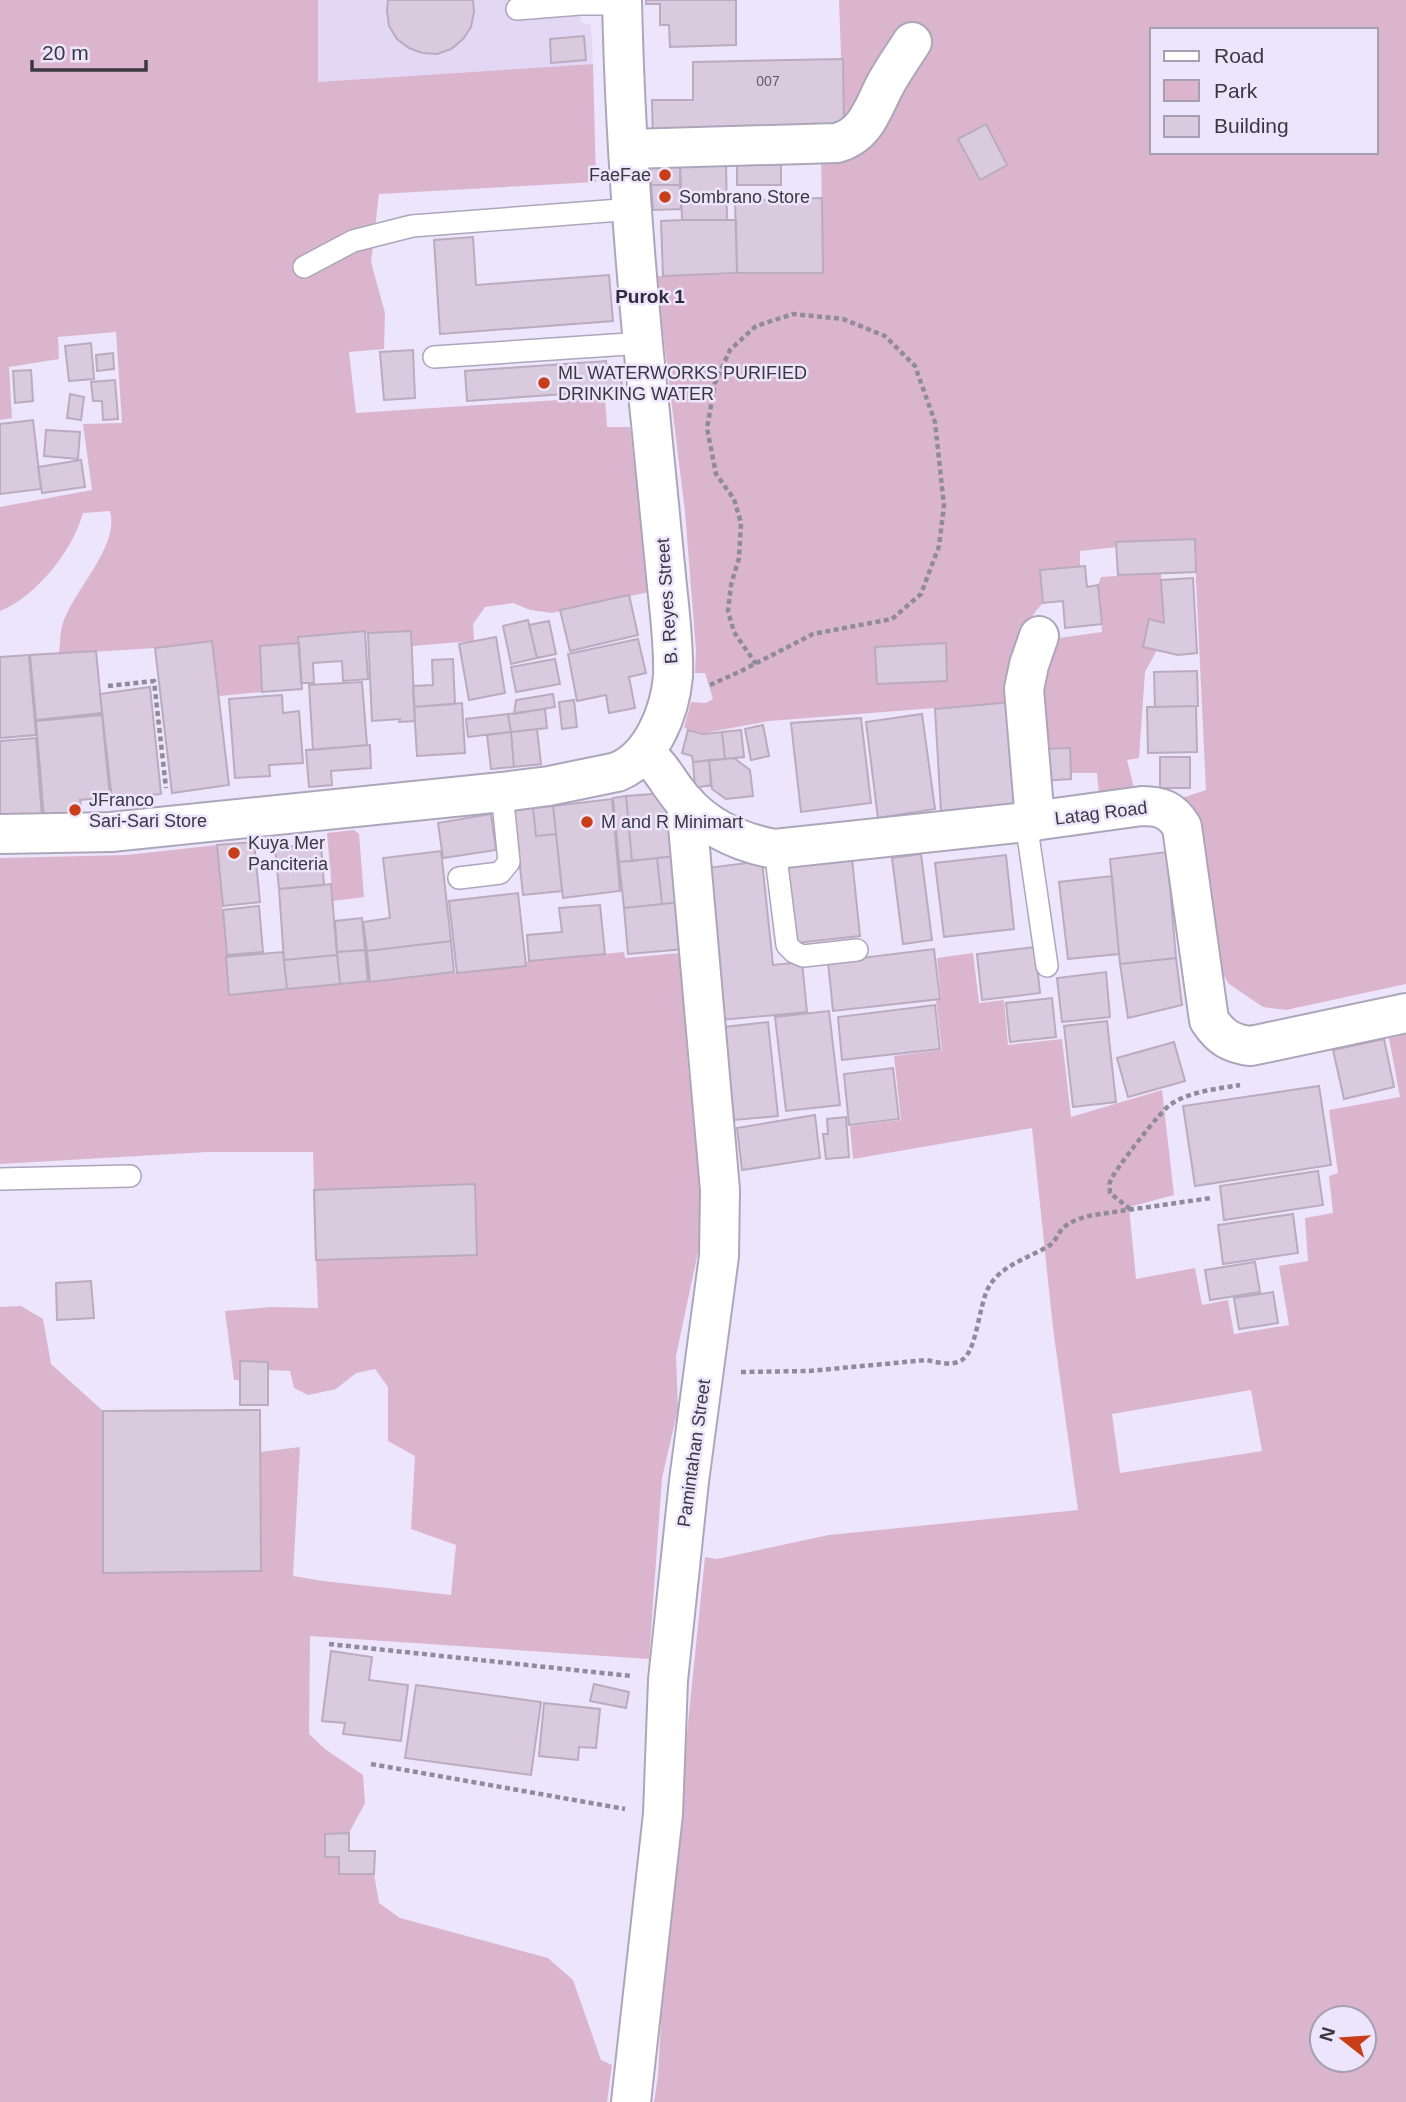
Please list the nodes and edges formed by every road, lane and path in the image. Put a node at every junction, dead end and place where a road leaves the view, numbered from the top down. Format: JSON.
{"nodes":[{"id":1,"x":622,"y":2,"type":"edge"},
{"id":2,"x":517,"y":9,"type":"dead end"},
{"id":3,"x":912,"y":42,"type":"dead end"},
{"id":4,"x":629,"y":149,"type":"junction"},
{"id":5,"x":633,"y":209,"type":"junction"},
{"id":6,"x":304,"y":267,"type":"dead end"},
{"id":7,"x":643,"y":343,"type":"junction"},
{"id":8,"x":434,"y":357,"type":"dead end"},
{"id":9,"x":1040,"y":636,"type":"dead end"},
{"id":10,"x":756,"y":664,"type":"junction"},
{"id":11,"x":673,"y":677,"type":"junction"},
{"id":12,"x":108,"y":686,"type":"dead end"},
{"id":13,"x":643,"y":754,"type":"junction"},
{"id":14,"x":502,"y":792,"type":"junction"},
{"id":15,"x":686,"y":803,"type":"junction"},
{"id":16,"x":1030,"y":821,"type":"junction"},
{"id":17,"x":169,"y":827,"type":"junction"},
{"id":18,"x":0,"y":834,"type":"edge"},
{"id":19,"x":775,"y":849,"type":"junction"},
{"id":20,"x":459,"y":878,"type":"dead end"},
{"id":21,"x":857,"y":950,"type":"dead end"},
{"id":22,"x":1047,"y":966,"type":"dead end"},
{"id":23,"x":1406,"y":1013,"type":"edge"},
{"id":24,"x":1246,"y":1084,"type":"dead end"},
{"id":25,"x":130,"y":1176,"type":"dead end"},
{"id":26,"x":0,"y":1179,"type":"edge"},
{"id":27,"x":1211,"y":1198,"type":"dead end"},
{"id":28,"x":1130,"y":1209,"type":"junction"},
{"id":29,"x":705,"y":1370,"type":"junction"},
{"id":30,"x":329,"y":1644,"type":"dead end"},
{"id":31,"x":668,"y":1681,"type":"junction"},
{"id":32,"x":371,"y":1764,"type":"dead end"},
{"id":33,"x":663,"y":1814,"type":"junction"},
{"id":34,"x":631,"y":2102,"type":"edge"}],
"edges":[{"from":1,"to":2,"type":"lane"},
{"from":1,"to":4,"type":"street","name":"B. Reyes Street"},
{"from":3,"to":4,"type":"street"},
{"from":4,"to":5,"type":"street","name":"B. Reyes Street"},
{"from":5,"to":6,"type":"lane"},
{"from":5,"to":7,"type":"street","name":"B. Reyes Street"},
{"from":7,"to":8,"type":"lane"},
{"from":7,"to":11,"type":"street","name":"B. Reyes Street"},
{"from":9,"to":16,"type":"street"},
{"from":10,"to":10,"type":"path"},
{"from":10,"to":11,"type":"path"},
{"from":11,"to":13,"type":"street","name":"B. Reyes Street"},
{"from":12,"to":17,"type":"path"},
{"from":13,"to":14,"type":"street","name":"B. Reyes Street"},
{"from":13,"to":15,"type":"street","name":"Latag Road"},
{"from":14,"to":17,"type":"street","name":"B. Reyes Street"},
{"from":14,"to":20,"type":"lane"},
{"from":15,"to":19,"type":"street","name":"Latag Road"},
{"from":15,"to":29,"type":"street","name":"Pamintahan Street"},
{"from":16,"to":19,"type":"street","name":"Latag Road"},
{"from":16,"to":22,"type":"lane"},
{"from":16,"to":23,"type":"street","name":"Latag Road"},
{"from":17,"to":18,"type":"street","name":"B. Reyes Street"},
{"from":19,"to":21,"type":"lane"},
{"from":24,"to":28,"type":"path"},
{"from":25,"to":26,"type":"lane"},
{"from":27,"to":28,"type":"path"},
{"from":28,"to":29,"type":"path"},
{"from":29,"to":31,"type":"street","name":"Pamintahan Street"},
{"from":30,"to":31,"type":"path"},
{"from":31,"to":33,"type":"street","name":"Pamintahan Street"},
{"from":32,"to":33,"type":"path"},
{"from":33,"to":34,"type":"street","name":"Pamintahan Street"}]}
